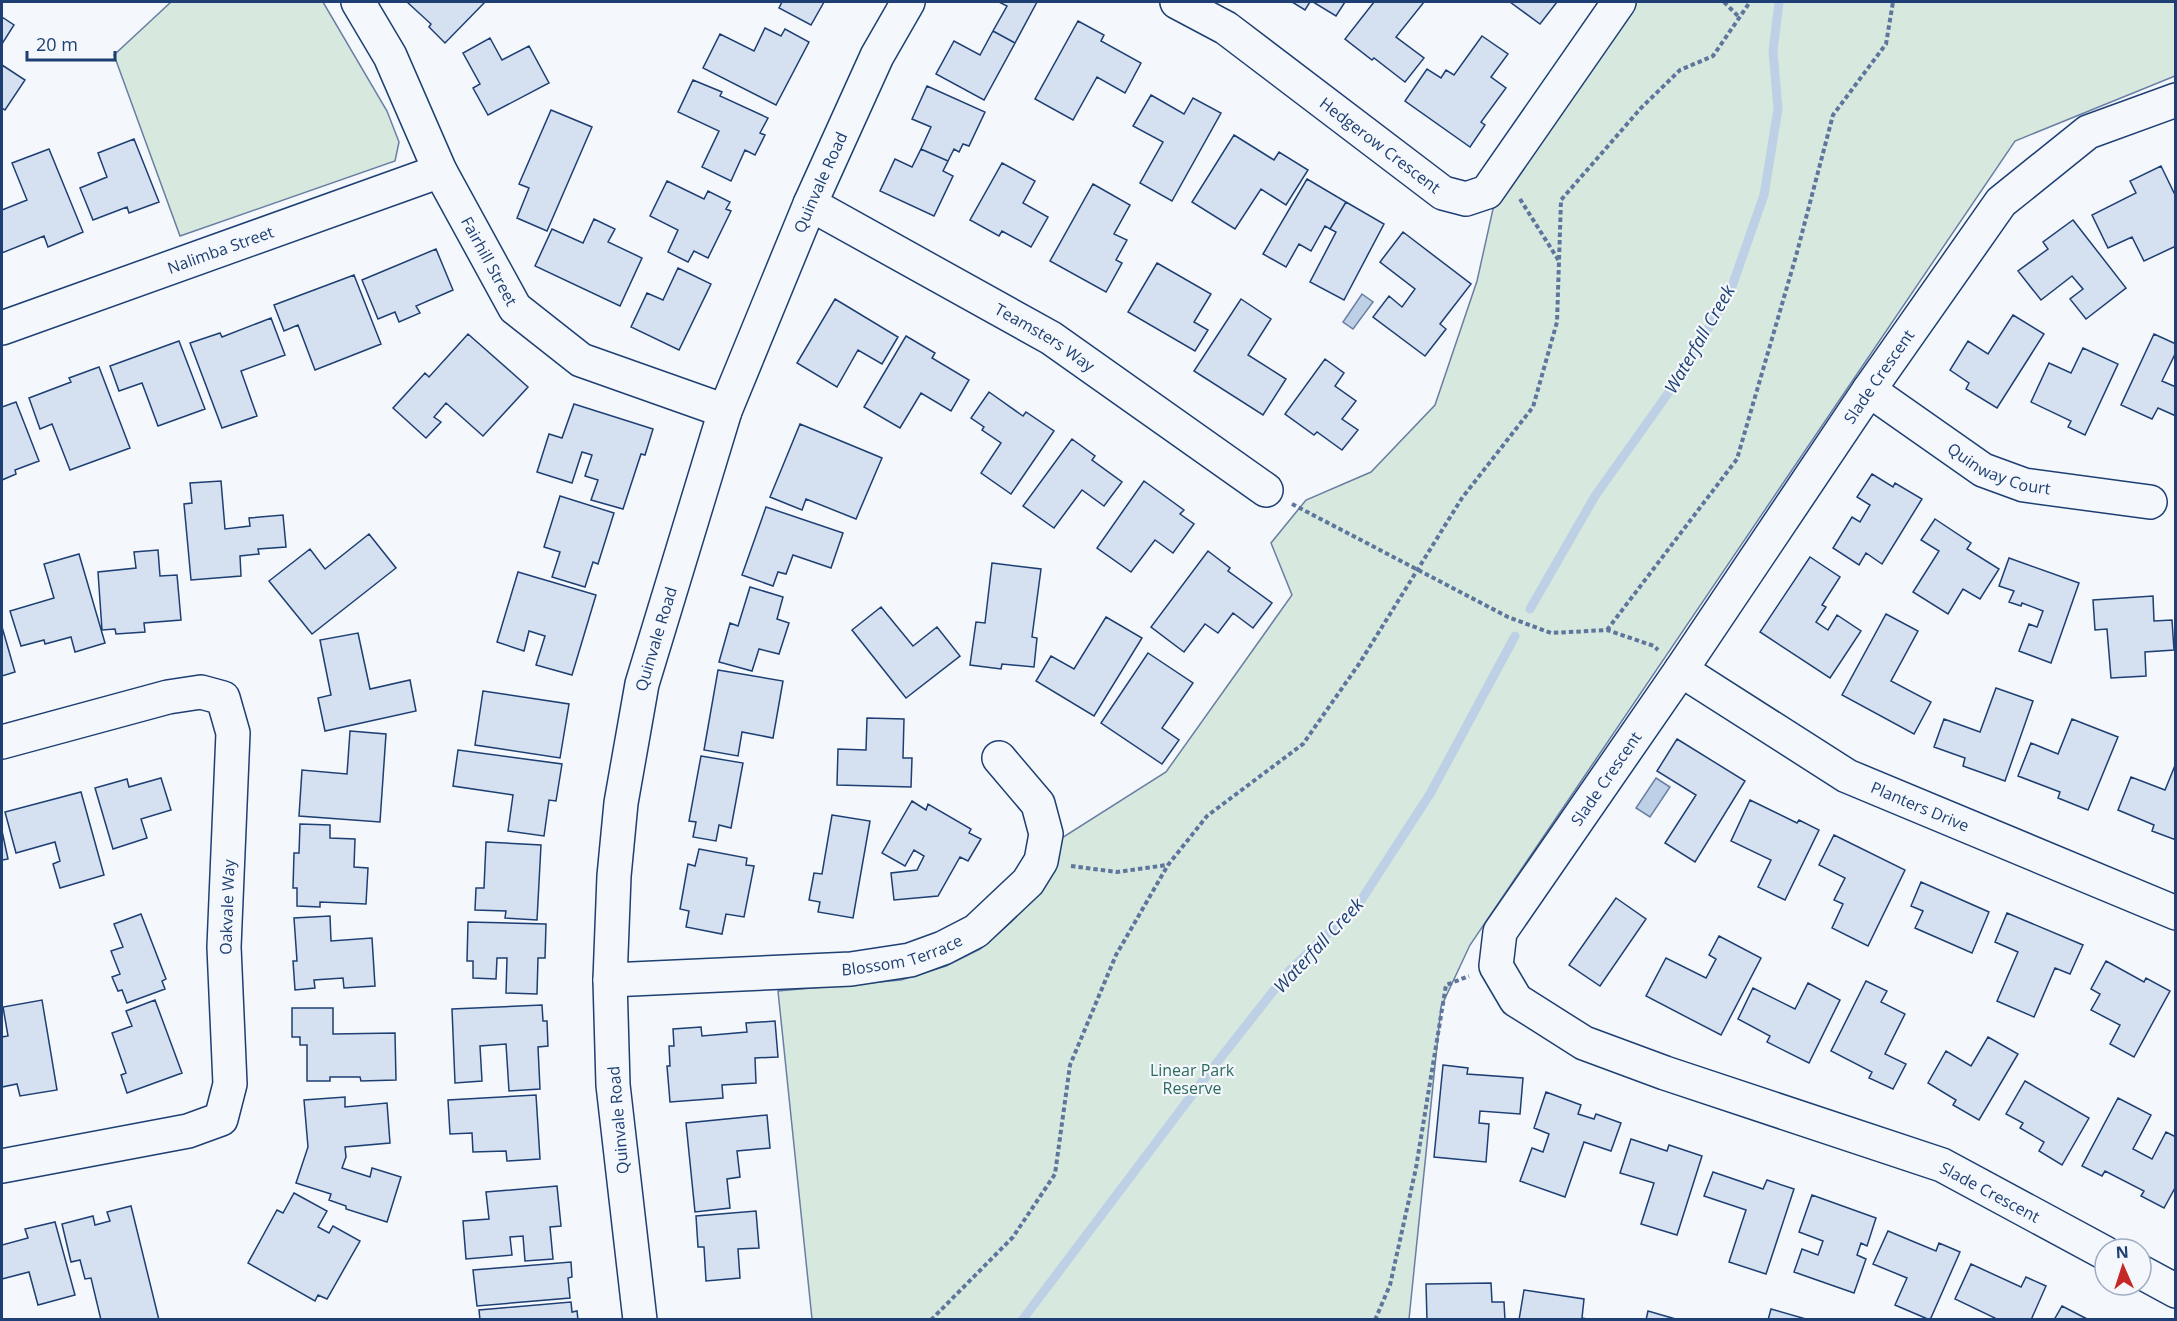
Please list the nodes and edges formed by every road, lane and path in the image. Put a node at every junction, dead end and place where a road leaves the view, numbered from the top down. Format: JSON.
{"nodes":[{"id":1,"x":358,"y":2,"type":"edge"},
{"id":2,"x":908,"y":2,"type":"edge"},
{"id":3,"x":1177,"y":2,"type":"edge"},
{"id":4,"x":1619,"y":2,"type":"edge"},
{"id":5,"x":1724,"y":2,"type":"edge"},
{"id":6,"x":1750,"y":2,"type":"edge"},
{"id":7,"x":1893,"y":2,"type":"edge"},
{"id":8,"x":1739,"y":17,"type":"junction"},
{"id":9,"x":2175,"y":100,"type":"edge"},
{"id":10,"x":440,"y":171,"type":"junction"},
{"id":11,"x":1502,"y":171,"type":"junction"},
{"id":12,"x":810,"y":204,"type":"junction"},
{"id":13,"x":1560,"y":261,"type":"junction"},
{"id":14,"x":2,"y":328,"type":"edge"},
{"id":15,"x":1869,"y":390,"type":"junction"},
{"id":16,"x":725,"y":411,"type":"junction"},
{"id":17,"x":1266,"y":490,"type":"joint"},
{"id":18,"x":2150,"y":501,"type":"dead end"},
{"id":19,"x":1418,"y":571,"type":"junction"},
{"id":20,"x":1607,"y":630,"type":"junction"},
{"id":21,"x":1681,"y":670,"type":"junction"},
{"id":22,"x":2,"y":742,"type":"edge"},
{"id":23,"x":999,"y":758,"type":"dead end"},
{"id":24,"x":1041,"y":861,"type":"junction"},
{"id":25,"x":1168,"y":865,"type":"junction"},
{"id":26,"x":2175,"y":914,"type":"edge"},
{"id":27,"x":1496,"y":966,"type":"junction"},
{"id":28,"x":610,"y":980,"type":"junction"},
{"id":29,"x":2,"y":1166,"type":"edge"},
{"id":30,"x":2093,"y":1247,"type":"edge"},
{"id":31,"x":2153,"y":1279,"type":"edge"},
{"id":32,"x":2175,"y":1291,"type":"edge"},
{"id":33,"x":640,"y":1320,"type":"edge"},
{"id":34,"x":931,"y":1320,"type":"edge"},
{"id":35,"x":1375,"y":1320,"type":"edge"}],
"edges":[{"from":1,"to":10,"type":"street","name":"Fairhill Street"},
{"from":2,"to":12,"type":"street","name":"Quinvale Road"},
{"from":3,"to":11,"type":"street","name":"Hedgerow Crescent"},
{"from":4,"to":11,"type":"street","name":"Hedgerow Crescent"},
{"from":5,"to":8,"type":"path"},
{"from":6,"to":8,"type":"path"},
{"from":7,"to":20,"type":"path"},
{"from":8,"to":13,"type":"path"},
{"from":9,"to":15,"type":"street","name":"Slade Crescent"},
{"from":10,"to":14,"type":"street","name":"Nalimba Street"},
{"from":10,"to":16,"type":"street","name":"Fairhill Street"},
{"from":11,"to":13,"type":"path"},
{"from":12,"to":16,"type":"street","name":"Quinvale Road"},
{"from":12,"to":17,"type":"street","name":"Teamsters Way"},
{"from":13,"to":19,"type":"path"},
{"from":15,"to":18,"type":"street","name":"Quinway Court"},
{"from":15,"to":21,"type":"street","name":"Slade Crescent"},
{"from":16,"to":28,"type":"street","name":"Quinvale Road"},
{"from":17,"to":19,"type":"path"},
{"from":19,"to":20,"type":"path"},
{"from":19,"to":25,"type":"path"},
{"from":20,"to":21,"type":"path"},
{"from":21,"to":26,"type":"street","name":"Planters Drive"},
{"from":21,"to":27,"type":"street","name":"Slade Crescent"},
{"from":22,"to":29,"type":"street","name":"Oakvale Way"},
{"from":23,"to":24,"type":"street","name":"Blossom Terrace"},
{"from":24,"to":25,"type":"path"},
{"from":24,"to":28,"type":"street","name":"Blossom Terrace"},
{"from":25,"to":34,"type":"path"},
{"from":27,"to":30,"type":"street","name":"Slade Crescent"},
{"from":27,"to":35,"type":"path"},
{"from":28,"to":33,"type":"street","name":"Quinvale Road"},
{"from":31,"to":32,"type":"street"}]}
